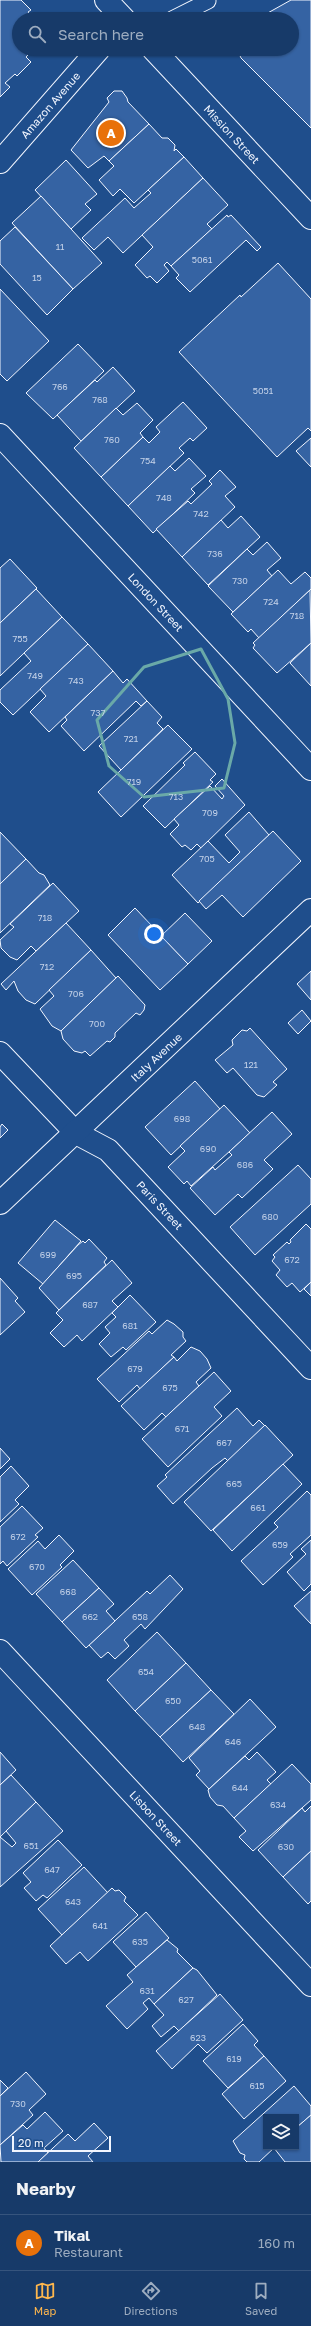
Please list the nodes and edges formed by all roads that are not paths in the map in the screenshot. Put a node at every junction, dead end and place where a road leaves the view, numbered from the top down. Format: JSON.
{"nodes":[{"id":1,"x":106,"y":0,"type":"edge"},
{"id":2,"x":208,"y":0,"type":"edge"},
{"id":3,"x":117,"y":12,"type":"edge"},
{"id":4,"x":185,"y":12,"type":"edge"},
{"id":5,"x":93,"y":56,"type":"edge"},
{"id":6,"x":160,"y":56,"type":"edge"},
{"id":7,"x":0,"y":162,"type":"edge"},
{"id":8,"x":311,"y":217,"type":"edge"},
{"id":9,"x":0,"y":435,"type":"edge"},
{"id":10,"x":311,"y":768,"type":"edge"},
{"id":11,"x":311,"y":910,"type":"edge"},
{"id":12,"x":0,"y":1053,"type":"edge"},
{"id":13,"x":76,"y":1133,"type":"junction"},
{"id":14,"x":0,"y":1203,"type":"edge"},
{"id":15,"x":311,"y":1368,"type":"edge"},
{"id":16,"x":0,"y":1651,"type":"edge"},
{"id":17,"x":311,"y":1985,"type":"edge"}],
"edges":[{"from":1,"to":3,"type":"street"},
{"from":2,"to":4,"type":"lane"},
{"from":5,"to":7,"type":"street","name":"Amazon Avenue"},
{"from":6,"to":8,"type":"street","name":"Mission Street"},
{"from":9,"to":10,"type":"street","name":"London Street"},
{"from":11,"to":13,"type":"street","name":"Italy Avenue"},
{"from":12,"to":13,"type":"street","name":"Paris Street"},
{"from":13,"to":14,"type":"street","name":"Italy Avenue"},
{"from":13,"to":15,"type":"street","name":"Paris Street"},
{"from":16,"to":17,"type":"street","name":"Lisbon Street"}]}
